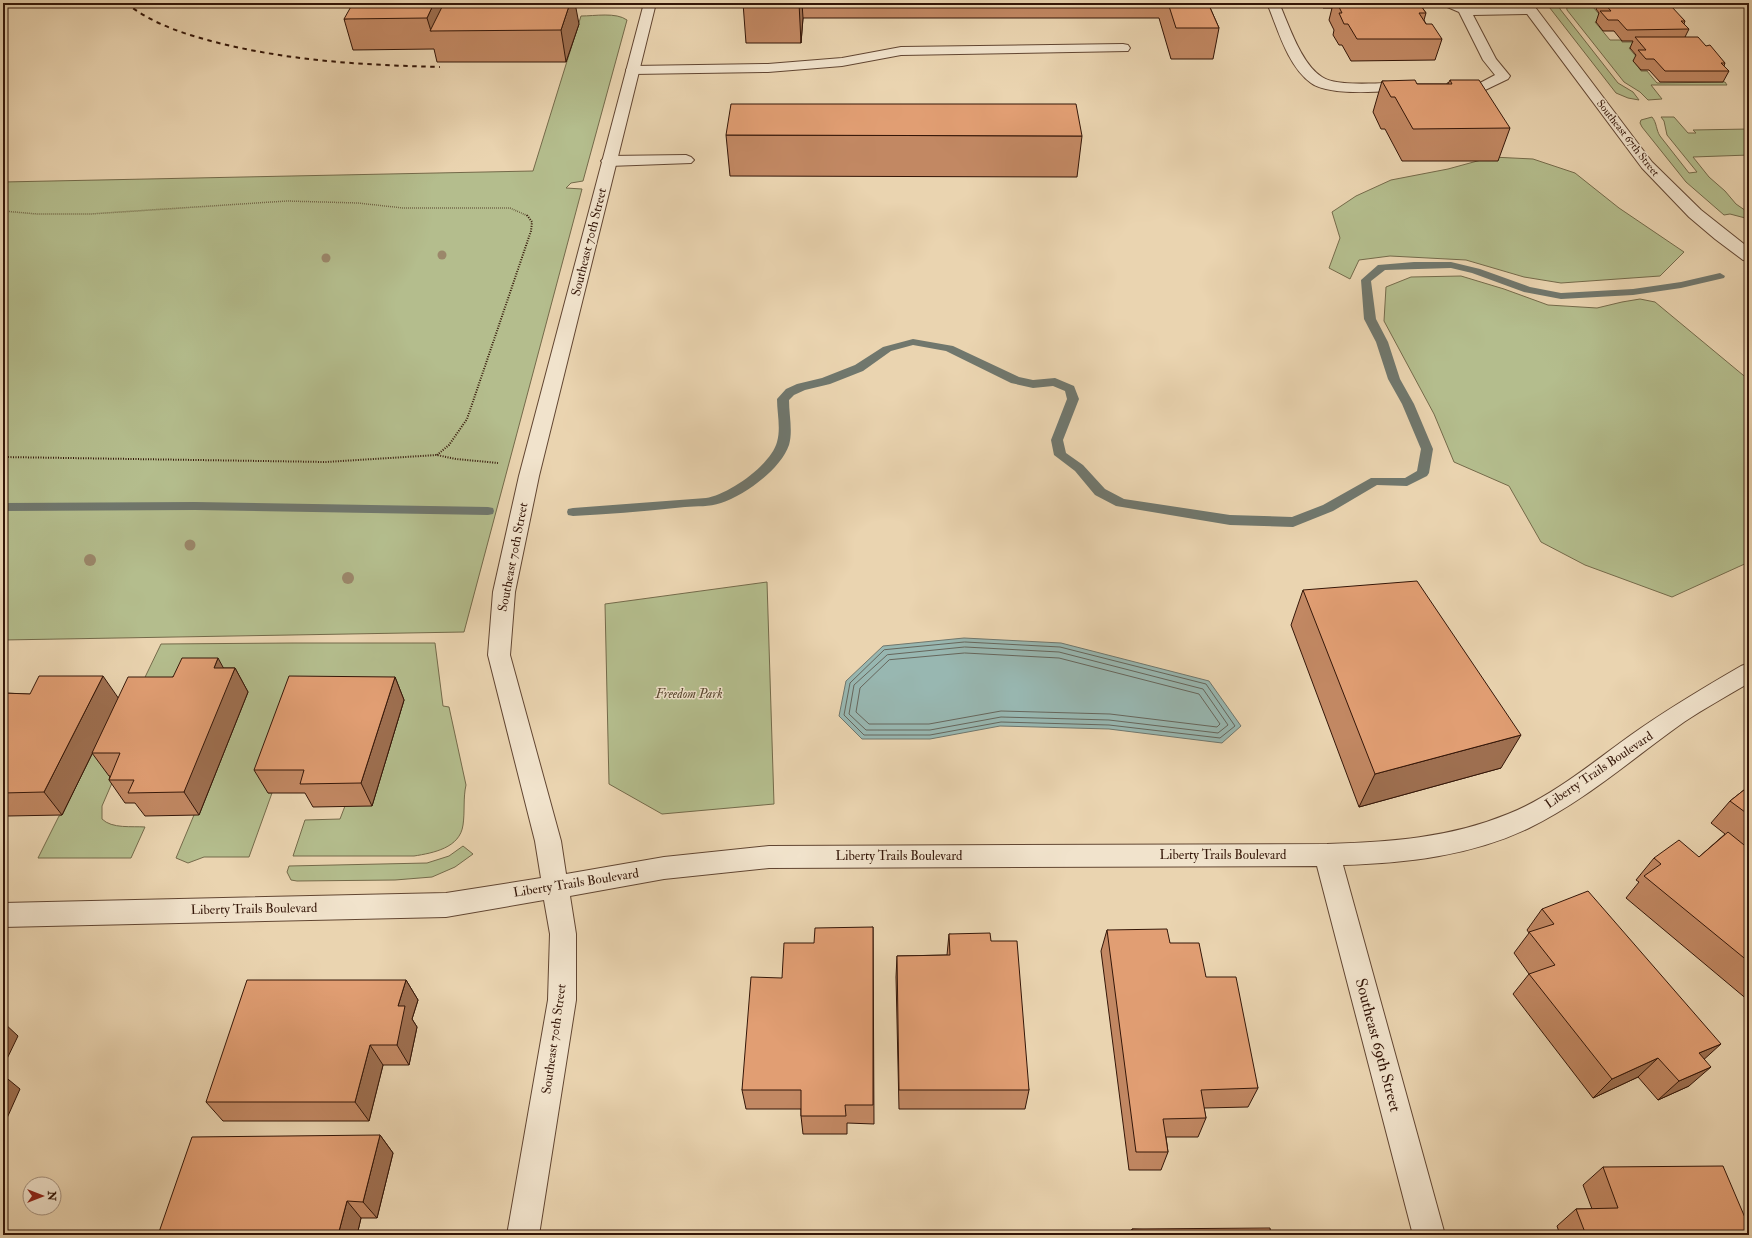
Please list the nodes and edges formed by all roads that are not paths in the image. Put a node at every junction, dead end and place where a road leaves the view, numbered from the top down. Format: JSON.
{"nodes":[{"id":1,"x":650,"y":3,"type":"edge"},
{"id":2,"x":1273,"y":3,"type":"edge"},
{"id":3,"x":1450,"y":3,"type":"edge"},
{"id":4,"x":1528,"y":6,"type":"edge"},
{"id":5,"x":1464,"y":10,"type":"junction"},
{"id":6,"x":1123,"y":48,"type":"dead end"},
{"id":7,"x":633,"y":70,"type":"junction"},
{"id":8,"x":1424,"y":86,"type":"edge"},
{"id":9,"x":1439,"y":86,"type":"edge"},
{"id":10,"x":686,"y":160,"type":"dead end"},
{"id":11,"x":609,"y":161,"type":"junction"},
{"id":12,"x":1749,"y":256,"type":"edge"},
{"id":13,"x":1749,"y":672,"type":"edge"},
{"id":14,"x":1327,"y":855,"type":"junction"},
{"id":15,"x":556,"y":886,"type":"junction"},
{"id":16,"x":3,"y":915,"type":"edge"},
{"id":17,"x":523,"y":1235,"type":"edge"},
{"id":18,"x":1428,"y":1235,"type":"edge"}],
"edges":[{"from":1,"to":7,"type":"street","name":"Southeast 70th Street"},
{"from":2,"to":8,"type":"street"},
{"from":3,"to":5,"type":"street"},
{"from":4,"to":5,"type":"street"},
{"from":4,"to":12,"type":"street","name":"Southeast 67th Street"},
{"from":5,"to":9,"type":"street"},
{"from":6,"to":7,"type":"street"},
{"from":7,"to":11,"type":"street","name":"Southeast 70th Street"},
{"from":10,"to":11,"type":"street"},
{"from":11,"to":15,"type":"street","name":"Southeast 70th Street"},
{"from":13,"to":14,"type":"street","name":"Liberty Trails Boulevard"},
{"from":14,"to":15,"type":"street","name":"Liberty Trails Boulevard"},
{"from":14,"to":18,"type":"street","name":"Southeast 69th Street"},
{"from":15,"to":16,"type":"street","name":"Liberty Trails Boulevard"},
{"from":15,"to":17,"type":"street","name":"Southeast 70th Street"}]}
